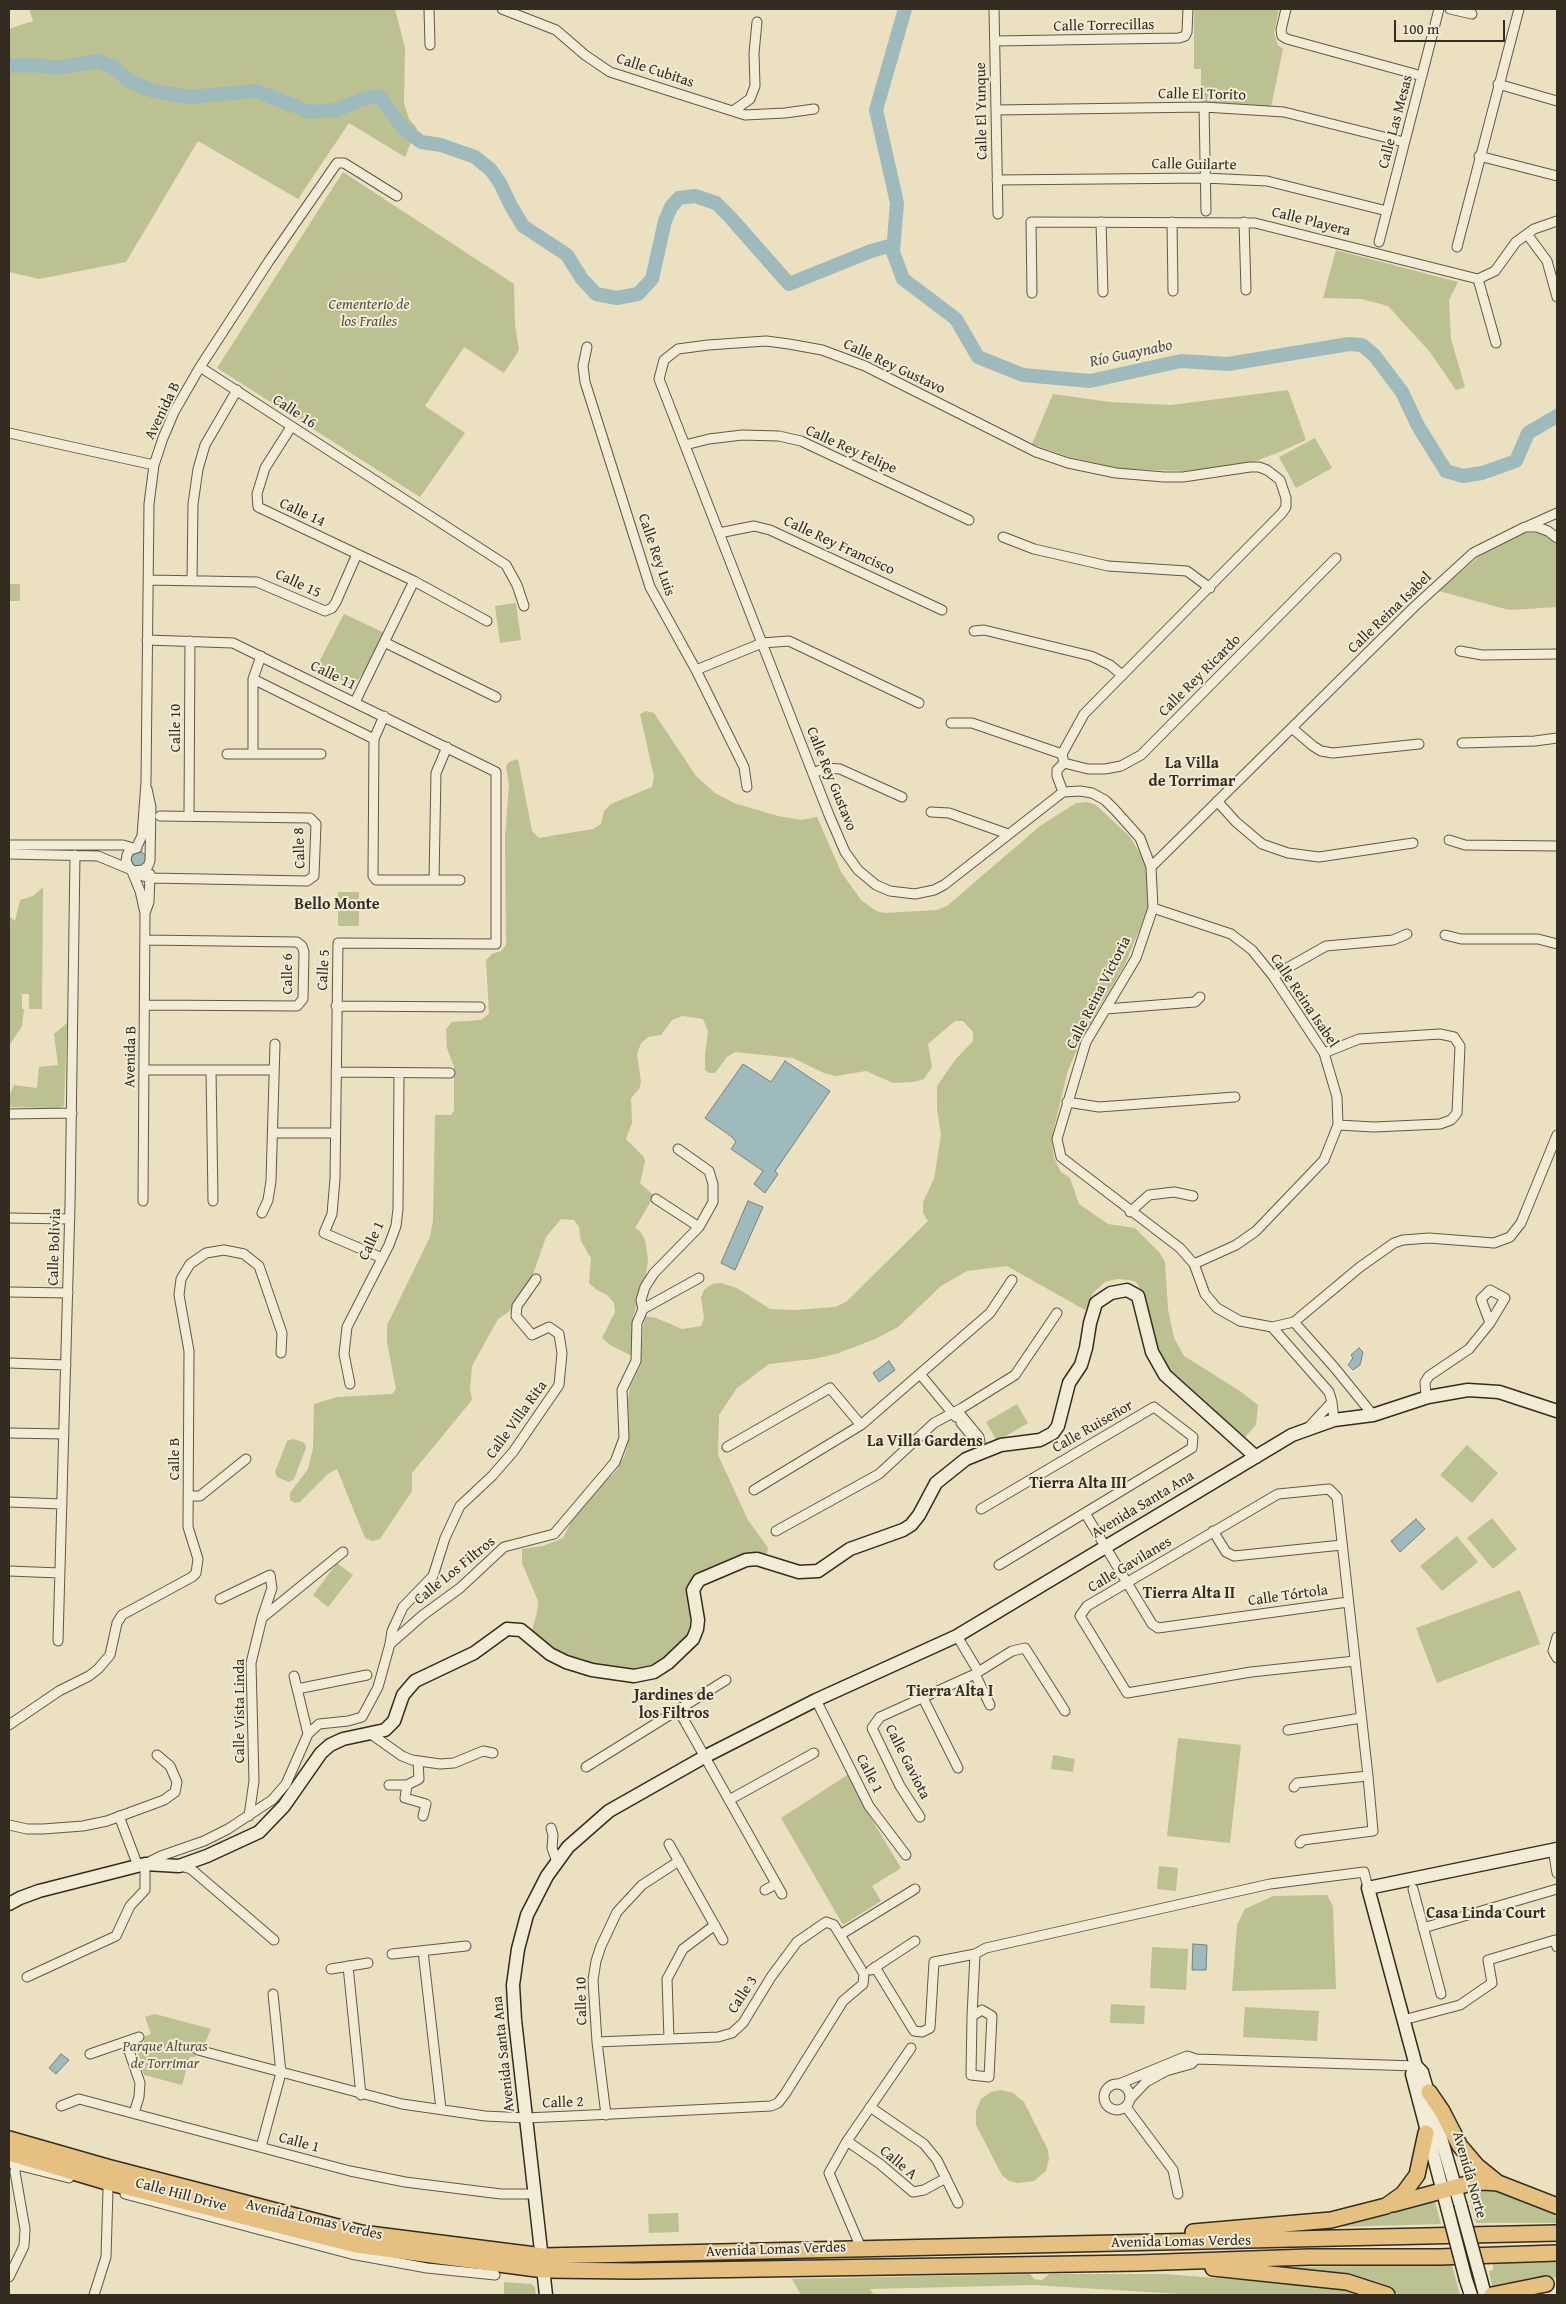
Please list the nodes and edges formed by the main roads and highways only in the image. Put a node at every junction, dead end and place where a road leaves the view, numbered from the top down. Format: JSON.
{"nodes":[{"id":1,"x":1429,"y":2092,"type":"road end"},
{"id":2,"x":1426,"y":2133,"type":"road end"},
{"id":3,"x":9,"y":2138,"type":"edge"},
{"id":4,"x":11,"y":2160,"type":"edge"},
{"id":5,"x":1498,"y":2183,"type":"junction"},
{"id":6,"x":1386,"y":2206,"type":"junction"},
{"id":7,"x":1557,"y":2206,"type":"edge"},
{"id":8,"x":1557,"y":2233,"type":"edge"},
{"id":9,"x":1128,"y":2243,"type":"junction"},
{"id":10,"x":1557,"y":2253,"type":"edge"},
{"id":11,"x":544,"y":2263,"type":"junction"},
{"id":12,"x":1137,"y":2263,"type":"junction"},
{"id":13,"x":1551,"y":2284,"type":"edge"},
{"id":14,"x":1386,"y":2295,"type":"edge"},
{"id":15,"x":1492,"y":2295,"type":"edge"},
{"id":16,"x":1523,"y":2295,"type":"edge"}],
"edges":[{"from":1,"to":5,"type":"highway"},
{"from":2,"to":6,"type":"highway"},
{"from":3,"to":11,"type":"highway","name":"Avenida Lomas Verdes"},
{"from":4,"to":11,"type":"highway","name":"Avenida Lomas Verdes"},
{"from":5,"to":6,"type":"highway"},
{"from":5,"to":7,"type":"highway"},
{"from":6,"to":9,"type":"highway"},
{"from":8,"to":9,"type":"highway","name":"Avenida Lomas Verdes"},
{"from":9,"to":11,"type":"highway","name":"Avenida Lomas Verdes"},
{"from":10,"to":12,"type":"highway","name":"Avenida Lomas Verdes"},
{"from":11,"to":12,"type":"highway","name":"Avenida Lomas Verdes"},
{"from":12,"to":14,"type":"highway"},
{"from":13,"to":15,"type":"highway"},
{"from":13,"to":16,"type":"highway"}]}
